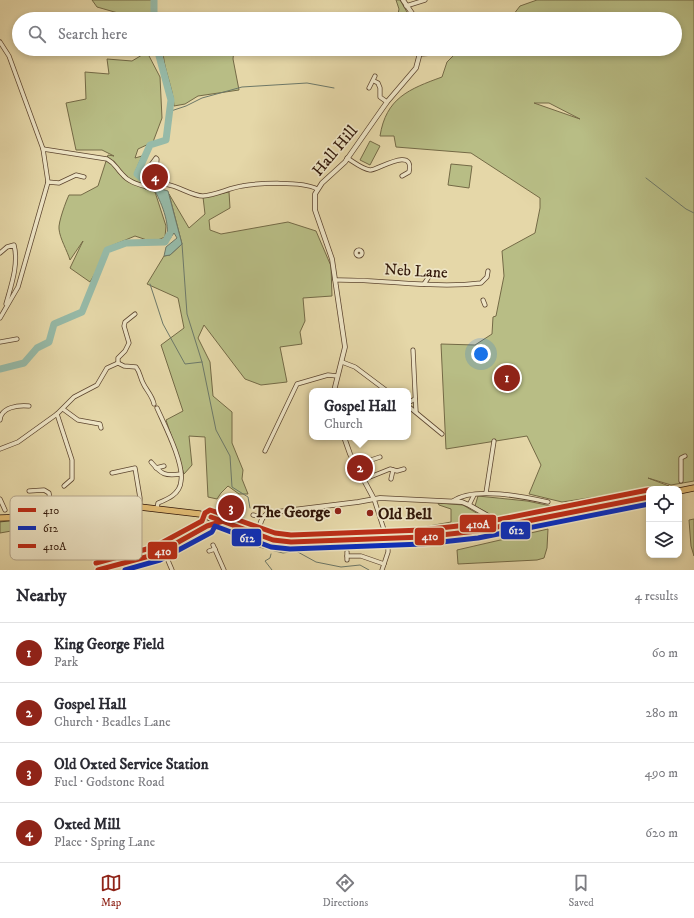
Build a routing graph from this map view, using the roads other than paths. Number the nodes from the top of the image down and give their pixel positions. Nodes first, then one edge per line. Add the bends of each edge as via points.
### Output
1 (403, 0) edge
2 (426, 0) edge
3 (406, 6) junction
4 (411, 12) edge
5 (0, 42) edge
6 (420, 56) edge
7 (375, 76) dead end
8 (374, 81) junction
9 (369, 88) dead end
10 (387, 102) junction
11 (43, 149) junction
12 (347, 158) junction
13 (156, 170) dead end
14 (402, 176) dead end
15 (84, 177) dead end
16 (48, 182) junction
17 (155, 185) junction
18 (318, 189) junction
19 (0, 253) edge
20 (488, 271) dead end
21 (430, 275) dead end
22 (335, 280) junction
23 (424, 284) junction
24 (483, 300) dead end
25 (6, 305) junction
26 (485, 305) dead end
27 (5, 310) junction
28 (0, 313) edge
29 (134, 314) dead end
30 (0, 318) edge
31 (16, 339) dead end
32 (0, 342) edge
33 (412, 350) dead end
34 (342, 362) junction
35 (118, 363) junction
36 (337, 376) junction
37 (335, 388) edge
38 (383, 388) edge
39 (415, 399) junction
40 (411, 401) edge
41 (154, 404) dead end
42 (29, 406) dead end
43 (156, 408) dead end
44 (411, 408) edge
45 (63, 409) junction
46 (416, 412) junction
47 (57, 414) junction
48 (0, 420) edge
49 (101, 424) dead end
50 (442, 434) dead end
51 (345, 440) edge
52 (494, 441) dead end
53 (0, 449) edge
54 (265, 451) dead end
55 (685, 456) dead end
56 (380, 457) dead end
57 (151, 462) dead end
58 (164, 466) dead end
59 (356, 466) junction
60 (156, 468) junction
61 (404, 469) dead end
62 (393, 470) junction
63 (122, 471) junction
64 (112, 473) dead end
65 (181, 474) junction
66 (123, 476) dead end
67 (365, 479) junction
68 (391, 479) dead end
69 (681, 481) dead end
70 (64, 486) dead end
71 (694, 488) edge
72 (682, 490) edge
73 (30, 491) dead end
74 (486, 493) junction
75 (474, 495) junction
76 (51, 496) edge
77 (140, 496) edge
78 (374, 498) junction
79 (646, 498) edge
80 (0, 499) edge
81 (453, 501) junction
82 (548, 502) dead end
83 (469, 505) junction
84 (142, 507) edge
85 (158, 508) junction
86 (5, 510) dead end
87 (253, 516) dead end
88 (263, 517) junction
89 (0, 518) edge
90 (10, 518) edge
91 (211, 518) junction
92 (223, 521) junction
93 (208, 526) junction
94 (260, 526) junction
95 (504, 526) junction
96 (245, 530) junction
97 (261, 536) junction
98 (164, 550) junction
99 (209, 551) dead end
100 (347, 556) dead end
101 (142, 559) edge
102 (138, 560) edge
103 (384, 564) junction
104 (99, 570) edge
105 (172, 570) edge
106 (224, 570) edge
107 (382, 570) edge

1 - 3 street
2 - 3 street
3 - 4 street
5 - 11 street via 8,56
6 - 10 street, Hall Hill via 416,68
7 - 8 street
8 - 9 street
8 - 10 street via 380,88 380,96
10 - 12 street, Hall Hill
11 - 16 street
11 - 17 street via 106,159 114,163 122,175 132,182 150,188
12 - 14 street via 370,170 394,161 404,161 410,168 409,172
12 - 18 street, Hall Hill
13 - 17 street via 156,158 145,173
15 - 16 street via 76,175 60,184
16 - 27 street via 18,287
17 - 18 street via 178,187 202,196 242,186 304,184
18 - 22 street, Hall Hill via 314,205 330,248
19 - 25 street via 6,247 14,245 16,250 14,273
20 - 23 street, Neb Lane via 487,277 481,283
21 - 23 street
22 - 23 street, Neb Lane via 360,279
22 - 34 street, Hall Hill via 345,347
24 - 26 street
25 - 27 street
25 - 28 street
27 - 30 street
29 - 35 street via 125,322 129,343 118,358
31 - 32 street
33 - 39 street
34 - 36 street, Hall Hill
34 - 38 street via 352,365
35 - 41 street via 136,367
35 - 45 street via 107,368 97,385 74,397
36 - 37 street, Hall Hill
36 - 54 street via 328,375 297,384
39 - 40 street
39 - 46 street
42 - 48 street via 8,409 2,413
43 - 65 street via 174,446
44 - 46 street
45 - 47 street
45 - 49 street via 78,420
46 - 50 street
47 - 53 street via 18,442
47 - 70 street via 72,460 72,479
51 - 59 street
52 - 74 street
55 - 69 street via 681,462
56 - 59 street
57 - 60 street
58 - 60 street
59 - 67 street
60 - 65 street via 167,476
61 - 62 street
62 - 67 street
62 - 68 street
63 - 64 street
63 - 66 street
63 - 77 street via 135,468
65 - 85 street via 178,490 172,497 158,503
67 - 78 street
71 - 72 main road
73 - 76 street via 50,490
74 - 75 street
74 - 82 street via 516,495
75 - 81 street
75 - 83 street
78 - 81 street
78 - 88 street via 363,502 268,514
78 - 103 street via 388,542
79 - 95 main road
80 - 86 street
81 - 83 street
83 - 95 street
84 - 85 main road
85 - 91 main road
87 - 88 street
88 - 94 street
89 - 90 main road
91 - 92 main road
91 - 93 street
92 - 93 street
92 - 96 main road
93 - 98 street
94 - 96 street
94 - 97 street
95 - 97 main road, bridge via 390,539 291,542
96 - 97 main road
98 - 101 street
98 - 105 street
99 - 106 street via 214,547
100 - 103 street via 361,556
102 - 104 street
103 - 107 street

